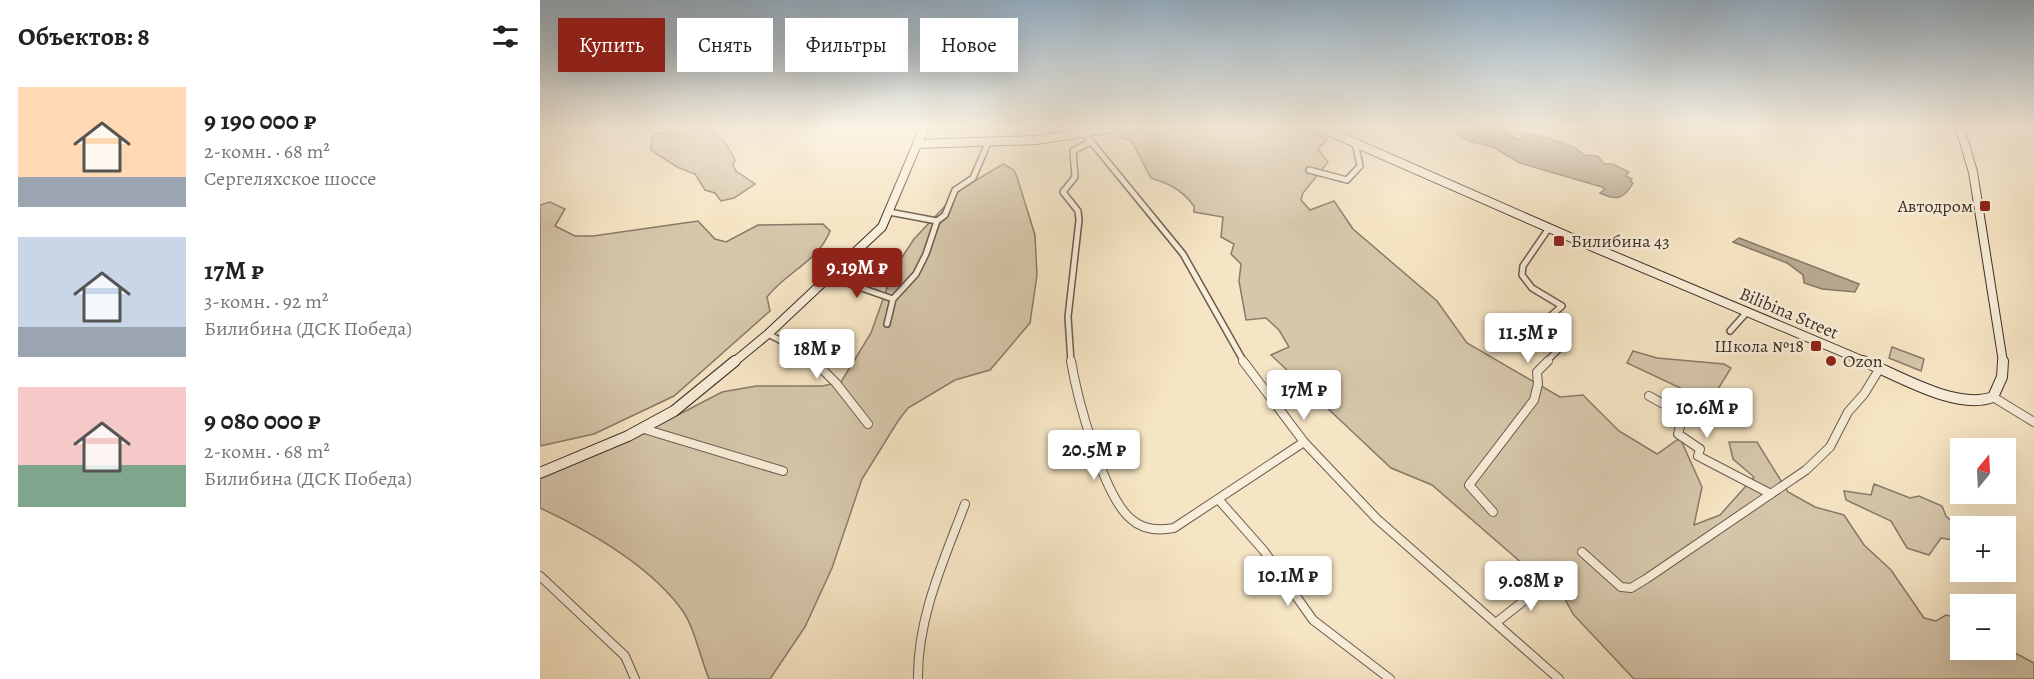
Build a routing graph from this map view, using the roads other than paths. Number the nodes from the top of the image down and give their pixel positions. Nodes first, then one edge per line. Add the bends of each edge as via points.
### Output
1 (911, 160) edge
2 (981, 160) edge
3 (1074, 160) edge
4 (1105, 160) edge
5 (1359, 160) edge
6 (1396, 160) edge
7 (1970, 160) edge
8 (1309, 170) dead end
9 (889, 212) junction
10 (937, 221) junction
11 (1549, 228) junction
12 (844, 264) junction
13 (877, 271) dead end
14 (830, 277) junction
15 (893, 299) junction
16 (1747, 312) junction
17 (886, 324) dead end
18 (1730, 331) dead end
19 (768, 334) junction
20 (1880, 368) junction
21 (1649, 396) dead end
22 (1994, 397) junction
23 (2034, 422) edge
24 (868, 424) dead end
25 (644, 429) junction
26 (1304, 442) junction
27 (783, 471) dead end
28 (540, 473) edge
29 (1771, 494) junction
30 (1219, 500) junction
31 (965, 504) dead end
32 (1494, 512) dead end
33 (1582, 552) dead end
34 (540, 576) edge
35 (1549, 580) dead end
36 (1497, 622) junction
37 (635, 679) edge
38 (918, 679) edge
39 (1390, 679) edge
40 (1559, 679) edge

1 - 9 main road
2 - 10 street via 973,178 955,190 945,215
3 - 30 street via 1075,177 1063,192 1078,211 1079,220 1069,349 1106,481 1128,516 1152,531 1174,528
4 - 26 street via 1183,254 1247,368
5 - 8 street via 1360,166 1347,180
6 - 11 main road, Bilibina Street
7 - 22 main road via 2002,336 2002,377
9 - 10 street
9 - 12 main road via 882,227
10 - 15 street via 932,243 907,289
11 - 16 main road, Bilibina Street
11 - 32 street via 1522,266 1522,275 1532,288 1561,303 1539,326 1562,346 1537,372 1538,390 1533,400 1469,485
12 - 13 street
12 - 14 main road
14 - 15 street
14 - 19 main road
15 - 17 street
16 - 18 street
16 - 20 main road, Bilibina Street
19 - 24 street via 794,344 812,358
19 - 25 main road via 692,399
20 - 22 main road, Bilibina Street via 1966,403
20 - 29 street via 1848,412 1830,447 1806,470
21 - 29 street via 1683,415 1678,434 1700,449 1698,456
22 - 23 street
25 - 27 street
25 - 28 main road
26 - 30 street
26 - 36 street via 1377,519
29 - 33 street via 1631,588 1621,587
30 - 39 street via 1264,551 1313,620
31 - 38 street via 926,620
34 - 37 street via 625,656
35 - 36 street
36 - 40 street

